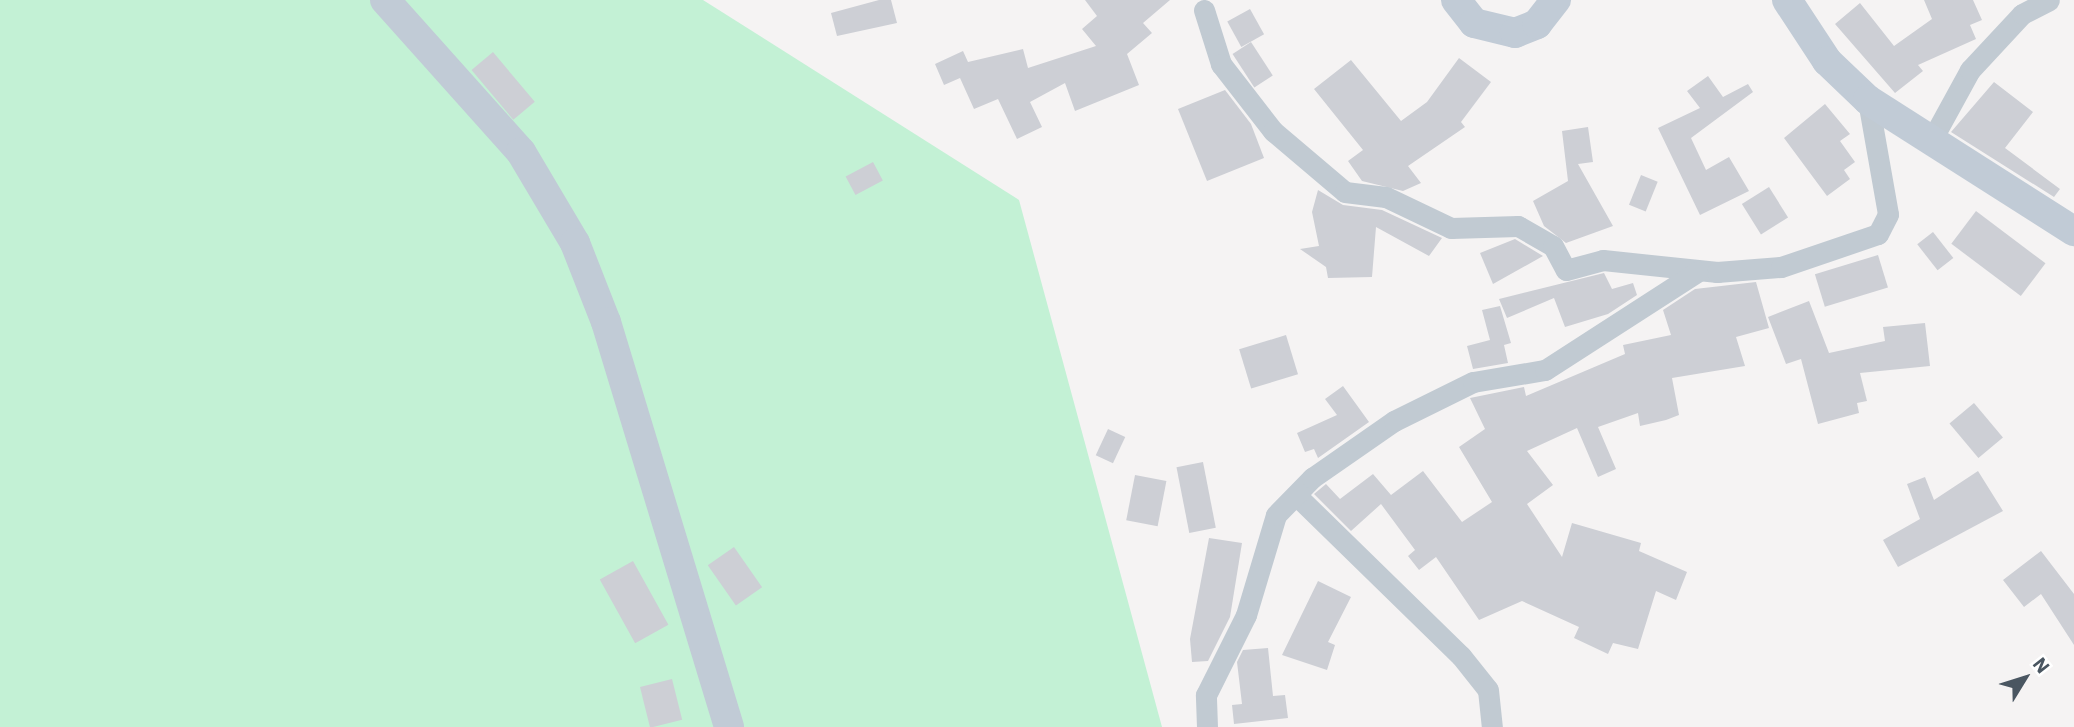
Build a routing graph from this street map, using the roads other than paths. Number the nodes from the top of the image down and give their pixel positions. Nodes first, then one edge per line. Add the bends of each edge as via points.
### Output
1 (385, 0) edge
2 (1456, 0) edge
3 (1556, 0) edge
4 (1787, 0) edge
5 (2049, 0) edge
6 (1204, 10) dead end
7 (1868, 100) junction
8 (1930, 143) junction
9 (2074, 231) edge
10 (1699, 271) junction
11 (1297, 496) junction
12 (729, 727) edge
13 (1208, 727) edge
14 (1492, 727) edge

1 - 12 main road via 521,152 575,243 606,322
2 - 3 main road via 1474,23 1515,33 1537,24
4 - 7 main road via 1827,61
5 - 8 street via 2022,14 1970,70
6 - 10 street via 1221,64 1273,131 1345,192 1386,197 1451,228 1518,226 1553,246 1566,270 1603,260
7 - 8 main road
7 - 10 street via 1888,215 1878,234 1781,267
8 - 9 main road
10 - 11 street via 1663,288 1641,311 1545,370 1473,382 1394,421
11 - 13 street via 1276,515 1246,615 1206,695
11 - 14 street via 1461,656 1488,690

